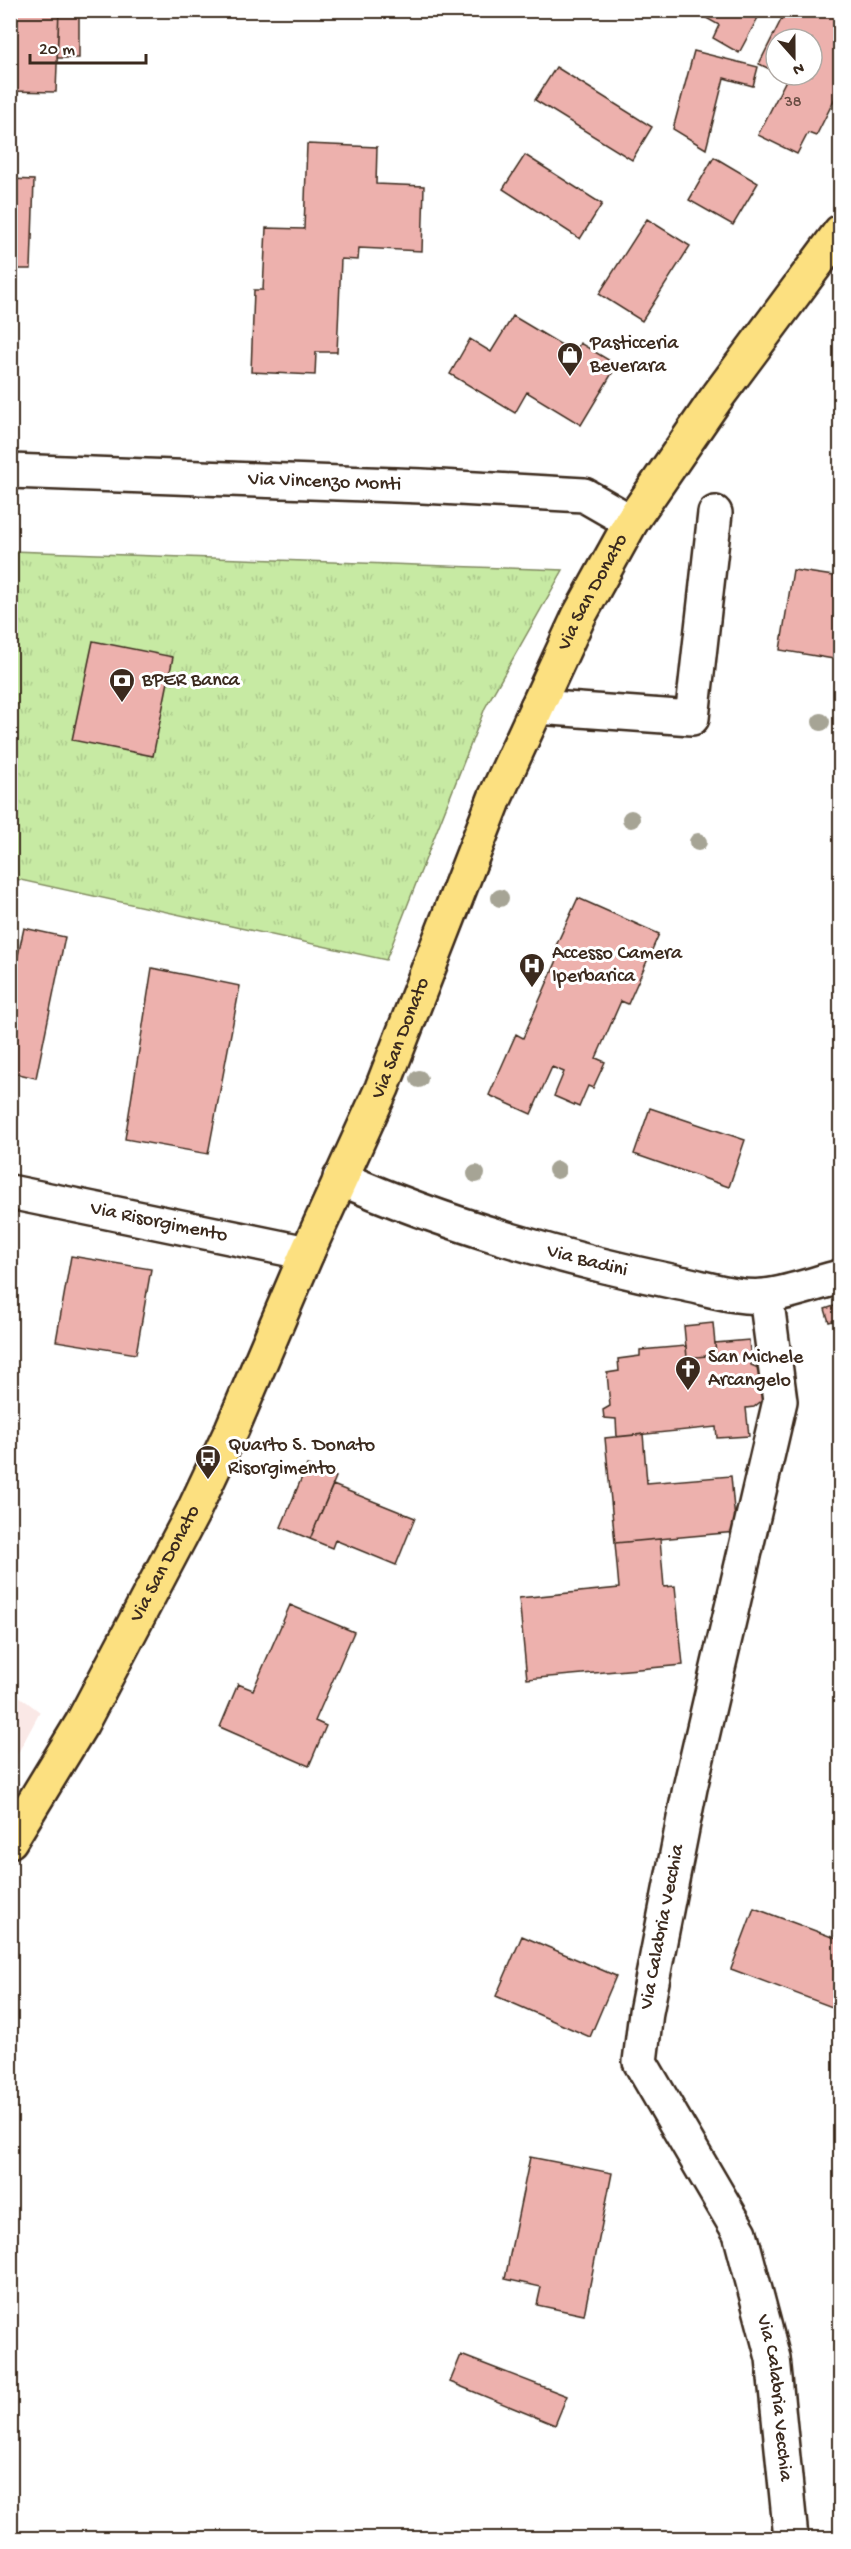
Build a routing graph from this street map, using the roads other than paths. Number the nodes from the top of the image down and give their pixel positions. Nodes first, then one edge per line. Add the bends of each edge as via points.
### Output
1 (834, 248) edge
2 (10, 471) edge
3 (715, 513) dead end
4 (631, 522) junction
5 (537, 707) junction
6 (340, 1178) junction
7 (10, 1192) edge
8 (307, 1253) junction
9 (840, 1277) edge
10 (766, 1296) junction
11 (10, 1841) edge
12 (791, 2538) edge

1 - 4 main road, Via San Donato via 715,400
2 - 4 street, Via Vincenzo Monti via 584,495
3 - 5 street via 692,718
4 - 5 main road, Via San Donato via 579,616
5 - 6 main road, Via San Donato via 495,798 382,1088
6 - 8 main road, Via San Donato
6 - 10 street, Via Badini via 406,1205 622,1271 736,1294
7 - 8 street, Via Risorgimento
8 - 11 main road, Via San Donato via 192,1514 82,1723
9 - 10 street, Via Badini
10 - 12 street, Via Calabria Vecchia via 780,1401 690,1788 646,2012 640,2062 740,2233 773,2358

